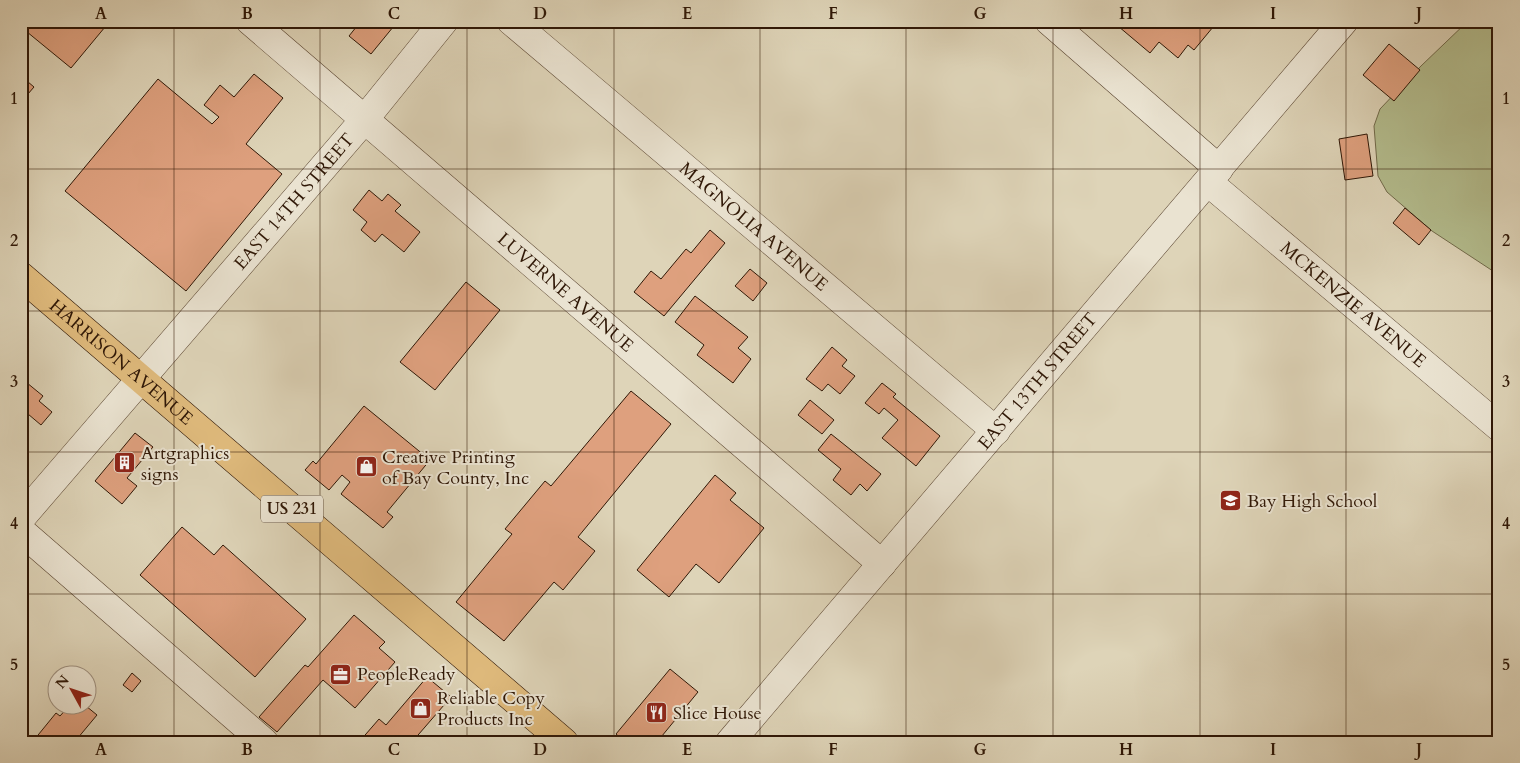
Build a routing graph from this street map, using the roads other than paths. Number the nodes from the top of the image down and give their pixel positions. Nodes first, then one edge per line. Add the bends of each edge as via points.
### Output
1 (250, 21) edge
2 (444, 21) edge
3 (511, 21) edge
4 (1050, 21) edge
5 (1344, 21) edge
6 (364, 120) junction
7 (1214, 175) junction
8 (21, 276) edge
9 (141, 379) junction
10 (1499, 427) edge
11 (996, 431) junction
12 (21, 518) edge
13 (21, 531) edge
14 (882, 564) junction
15 (264, 742) edge
16 (564, 742) edge
17 (730, 742) edge

1 - 6 street, LUVERNE AVENUE
2 - 6 street, EAST 14TH STREET
3 - 11 street, MAGNOLIA AVENUE
4 - 7 street, MCKENZIE AVENUE
5 - 7 street, EAST 13TH STREET
6 - 9 street, EAST 14TH STREET
6 - 14 street, LUVERNE AVENUE
7 - 10 street, MCKENZIE AVENUE
7 - 11 street, EAST 13TH STREET
8 - 9 main road, HARRISON AVENUE / US 231
9 - 12 street, EAST 14TH STREET
9 - 16 main road, HARRISON AVENUE / US 231
11 - 14 street, EAST 13TH STREET
13 - 15 street
14 - 17 street, EAST 13TH STREET

